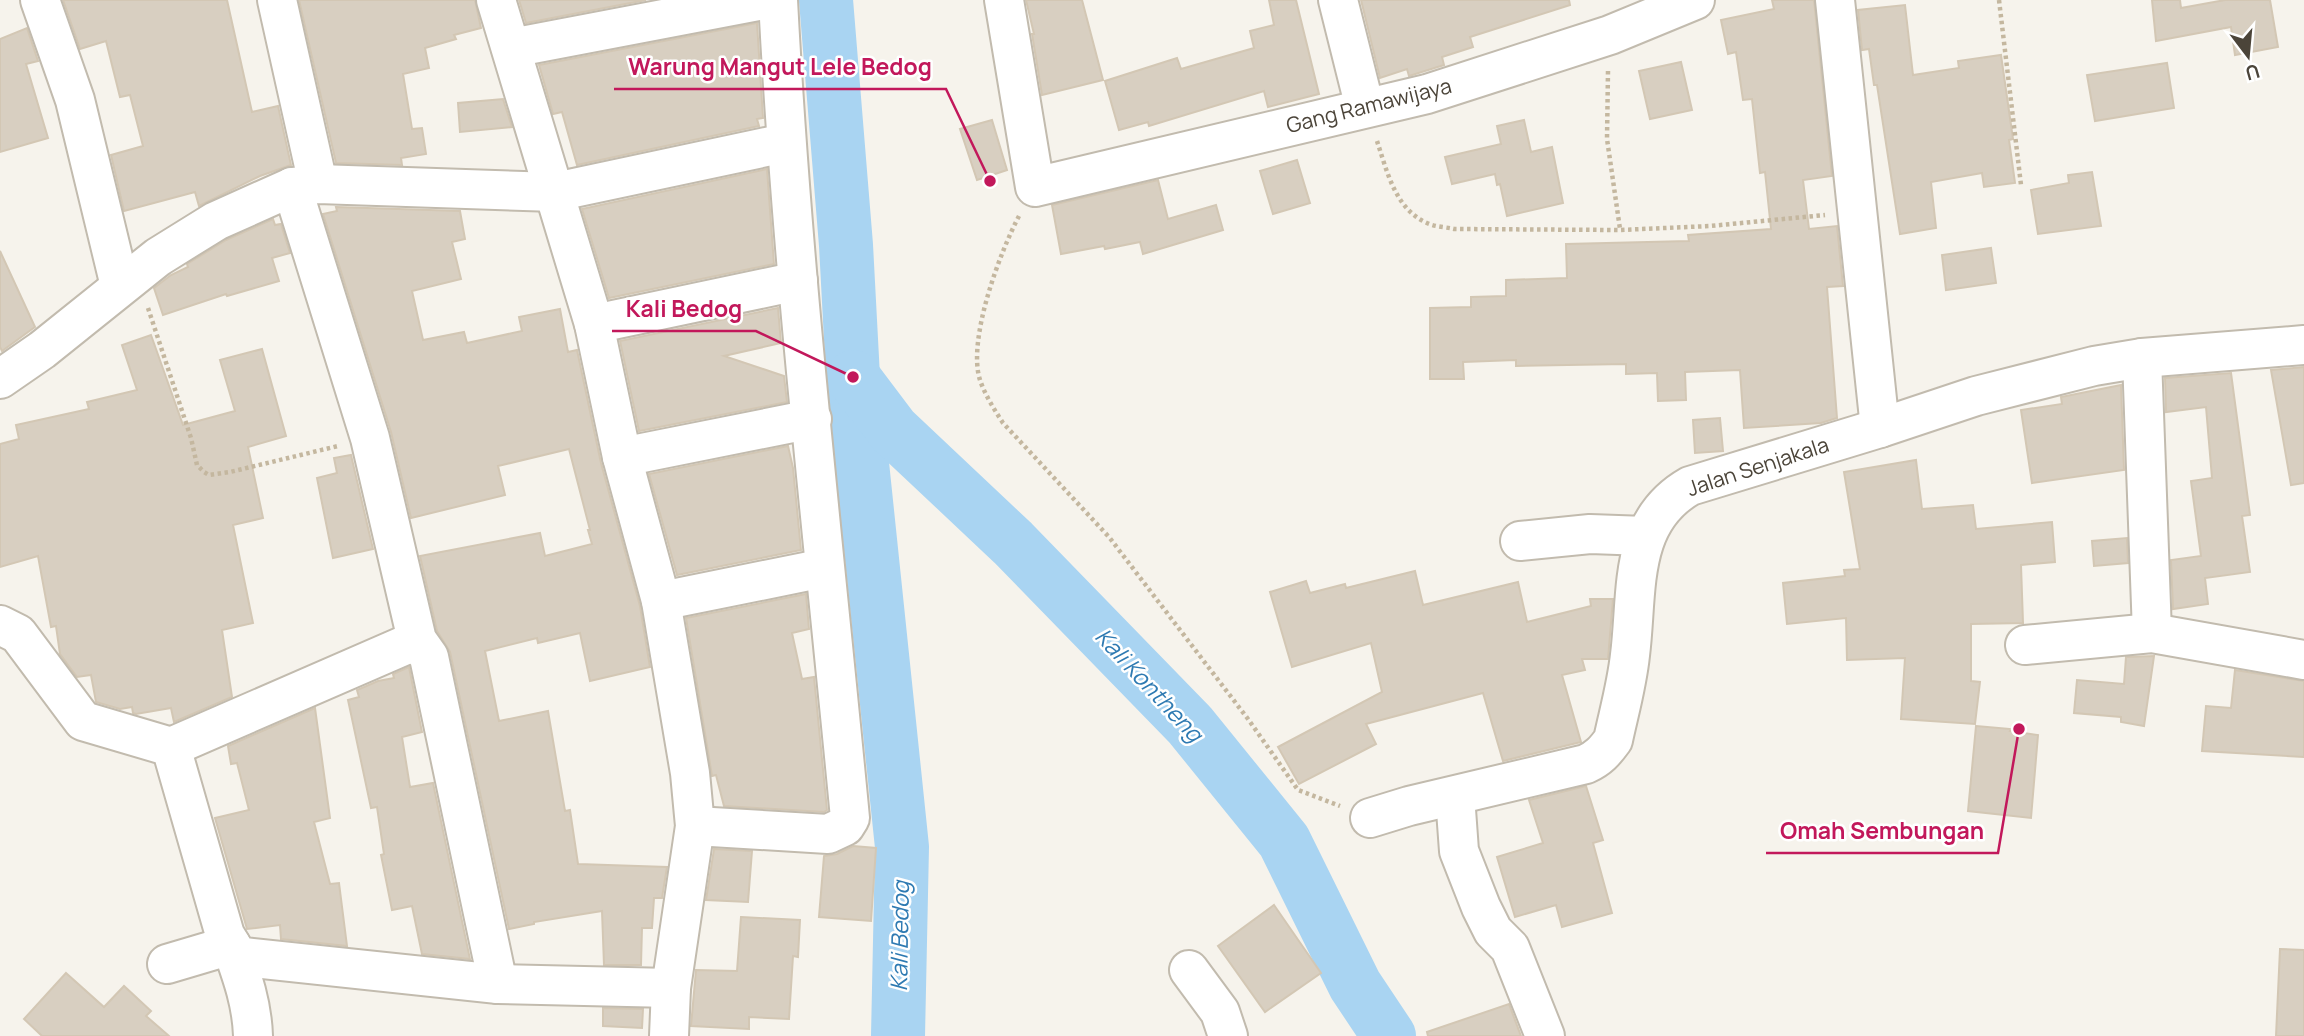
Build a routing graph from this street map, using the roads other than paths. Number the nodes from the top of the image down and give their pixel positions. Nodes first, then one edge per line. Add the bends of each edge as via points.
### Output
1 (40, 0) edge
2 (277, 0) edge
3 (496, 0) edge
4 (763, 0) edge
5 (778, 0) edge
6 (1004, 0) edge
7 (1338, 0) edge
8 (1695, 0) edge
9 (1835, 0) edge
10 (511, 48) junction
11 (1365, 108) junction
12 (785, 143) junction
13 (305, 185) junction
14 (555, 192) junction
15 (129, 279) junction
16 (798, 281) junction
17 (594, 324) junction
18 (2304, 345) edge
19 (2142, 358) junction
20 (0, 379) edge
21 (812, 419) junction
22 (1880, 428) junction
23 (622, 457) junction
24 (1646, 536) junction
25 (1520, 541) dead end
26 (824, 568) junction
27 (661, 601) junction
28 (0, 625) edge
29 (2152, 633) junction
30 (417, 640) junction
31 (2025, 645) dead end
32 (2304, 660) edge
33 (171, 747) junction
34 (1455, 796) junction
35 (1370, 818) road end
36 (695, 826) junction
37 (231, 945) junction
38 (166, 964) dead end
39 (1189, 970) dead end
40 (498, 984) junction
41 (671, 988) junction
42 (253, 1036) edge
43 (669, 1036) edge
44 (1228, 1036) edge
45 (1545, 1036) edge

1 - 15 street
2 - 13 street
3 - 10 street
4 - 10 street
5 - 12 street
6 - 11 street, Gang Ramawijaya via 1035,187
7 - 11 street
8 - 11 street, Gang Ramawijaya via 1610,35 1427,94
9 - 22 street
10 - 14 street
12 - 14 street
12 - 16 street
13 - 14 street
13 - 15 street via 216,221
13 - 30 street
14 - 17 street
15 - 20 street
16 - 17 street
16 - 21 street
17 - 23 street
18 - 19 street, Jalan Senjakala
19 - 22 street, Jalan Senjakala via 1989,393
19 - 29 street
21 - 23 street
21 - 26 street
22 - 24 street, Jalan Senjakala via 1690,486 1661,509
23 - 27 street
24 - 25 street via 1590,534
24 - 34 street, Jalan Senjakala via 1639,561 1630,657 1613,740 1606,750 1586,764
26 - 27 street
26 - 36 street via 850,818 845,826 828,834
27 - 36 street
28 - 33 street via 18,634 83,721
29 - 31 street
29 - 32 street
30 - 33 street
30 - 40 street via 429,657
33 - 37 street
34 - 35 street, Jalan Senjakala
34 - 45 street via 1459,851 1493,931 1510,948
36 - 41 street
37 - 38 street
37 - 40 street via 244,957
37 - 42 street via 247,989
39 - 44 street via 1220,1012
40 - 41 street
41 - 43 street

